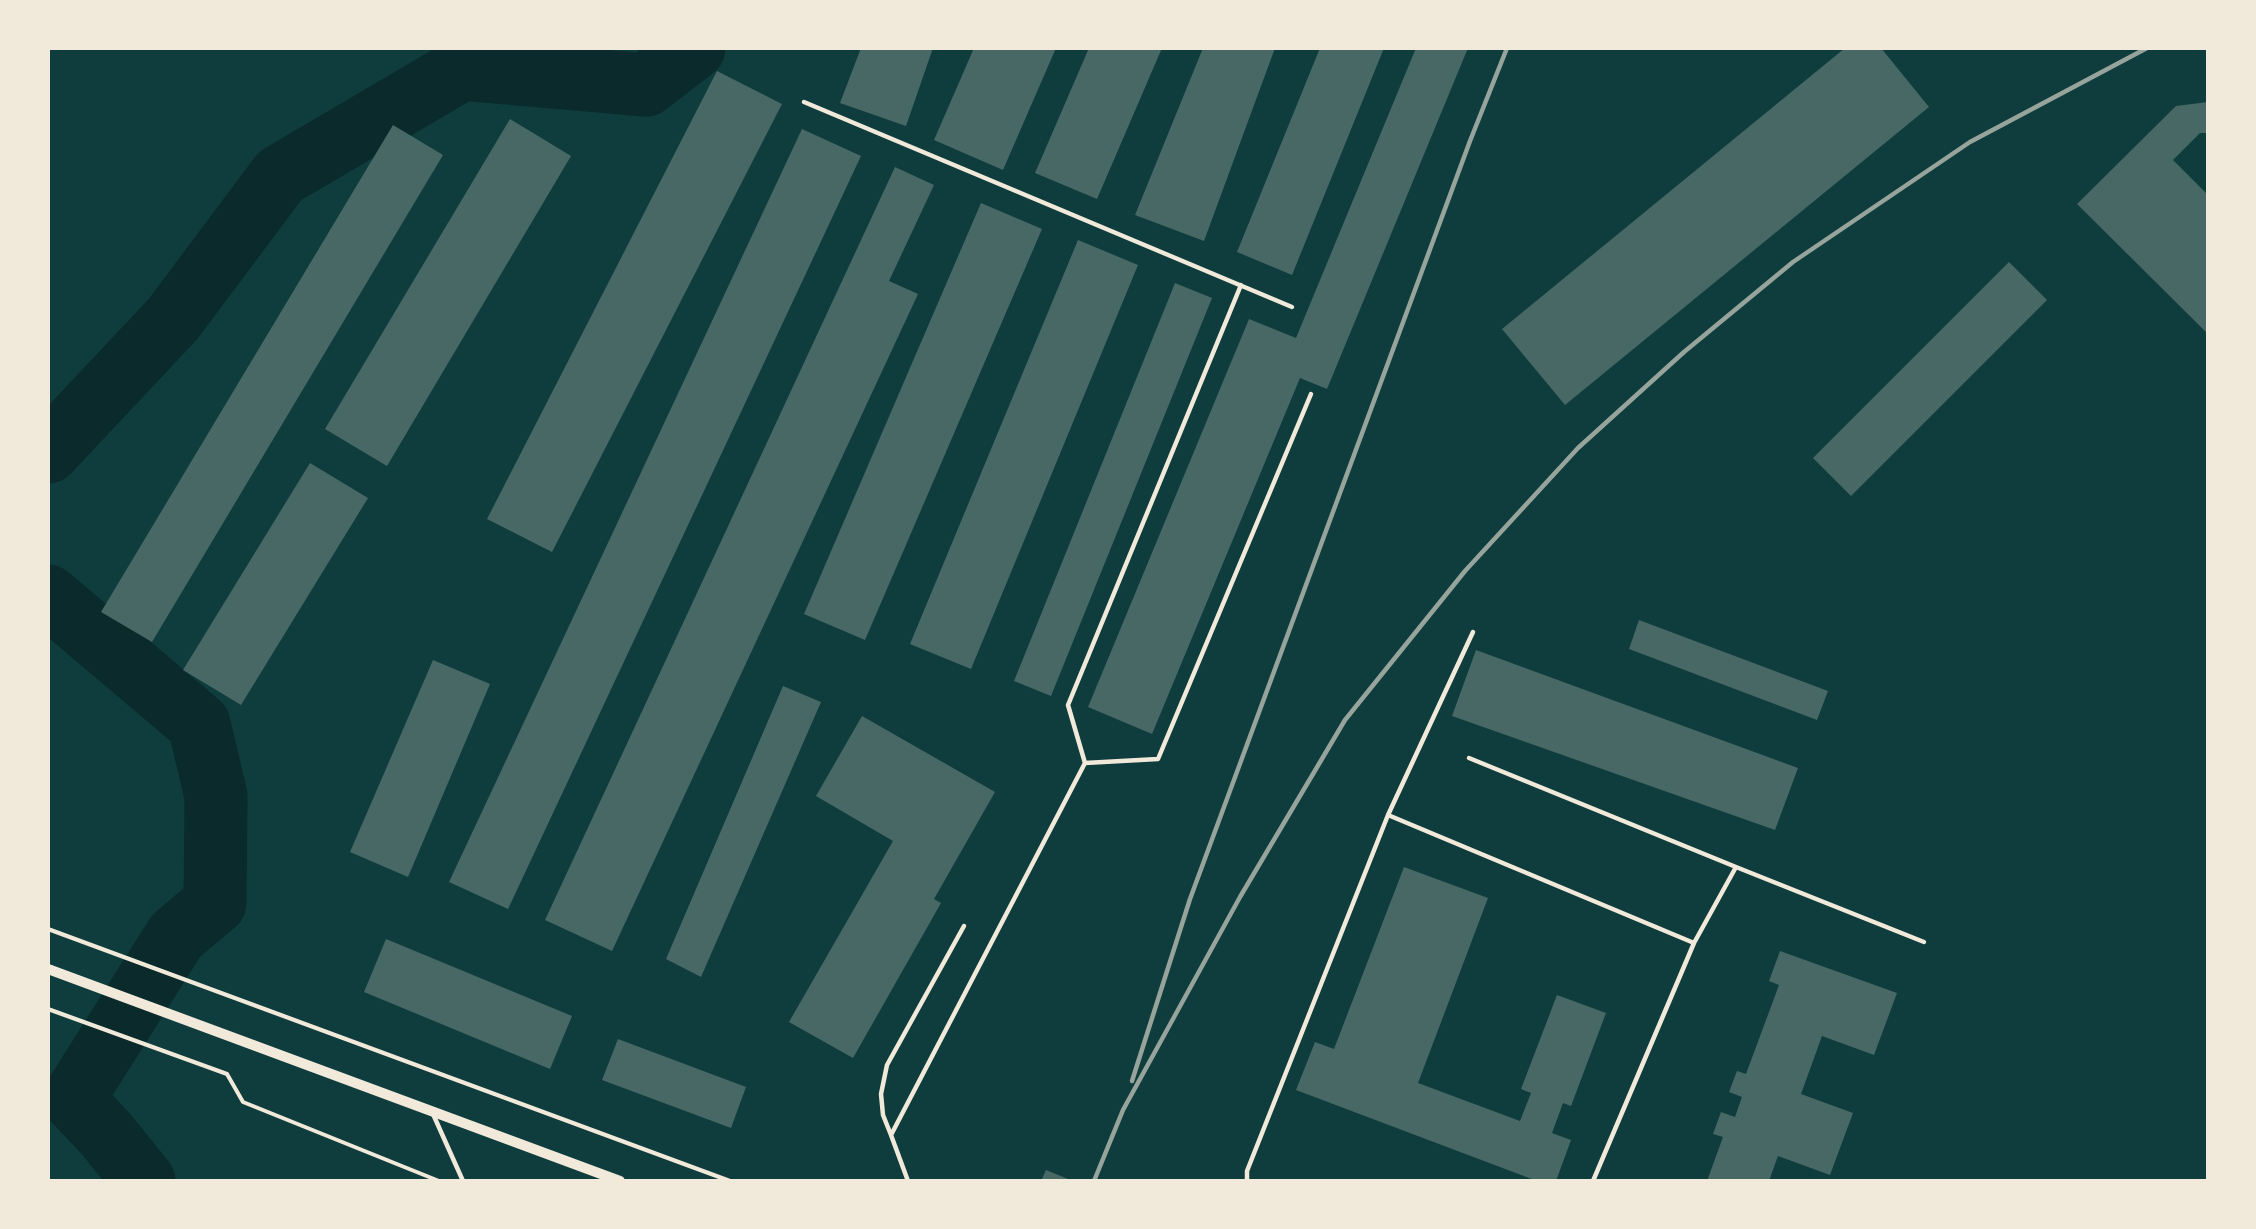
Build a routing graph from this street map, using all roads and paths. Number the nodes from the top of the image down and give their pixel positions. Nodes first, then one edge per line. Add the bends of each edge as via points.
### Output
1 (804, 102) dead end
2 (1241, 285) junction
3 (1292, 306) dead end
4 (1311, 394) dead end
5 (1473, 632) dead end
6 (1469, 758) dead end
7 (1085, 763) junction
8 (1388, 815) junction
9 (1736, 867) junction
10 (963, 926) dead end
11 (48, 929) edge
12 (1924, 942) dead end
13 (1694, 943) junction
14 (48, 969) edge
15 (48, 1009) edge
16 (432, 1111) junction
17 (891, 1134) junction
18 (439, 1181) edge
19 (463, 1181) edge
20 (620, 1181) edge
21 (730, 1181) edge
22 (908, 1181) edge
23 (1247, 1181) edge
24 (1593, 1181) edge

1 - 2 lane
2 - 3 lane
2 - 7 lane via 1068,705
4 - 7 lane via 1158,759
5 - 8 lane
6 - 9 lane
7 - 17 lane
8 - 13 lane
8 - 23 lane via 1247,1171
9 - 12 lane
9 - 13 lane
10 - 17 lane via 887,1065 881,1094 883,1115
11 - 21 path
13 - 24 lane
14 - 16 street
15 - 18 path via 227,1074 243,1102
16 - 19 lane
16 - 20 street
17 - 22 lane

